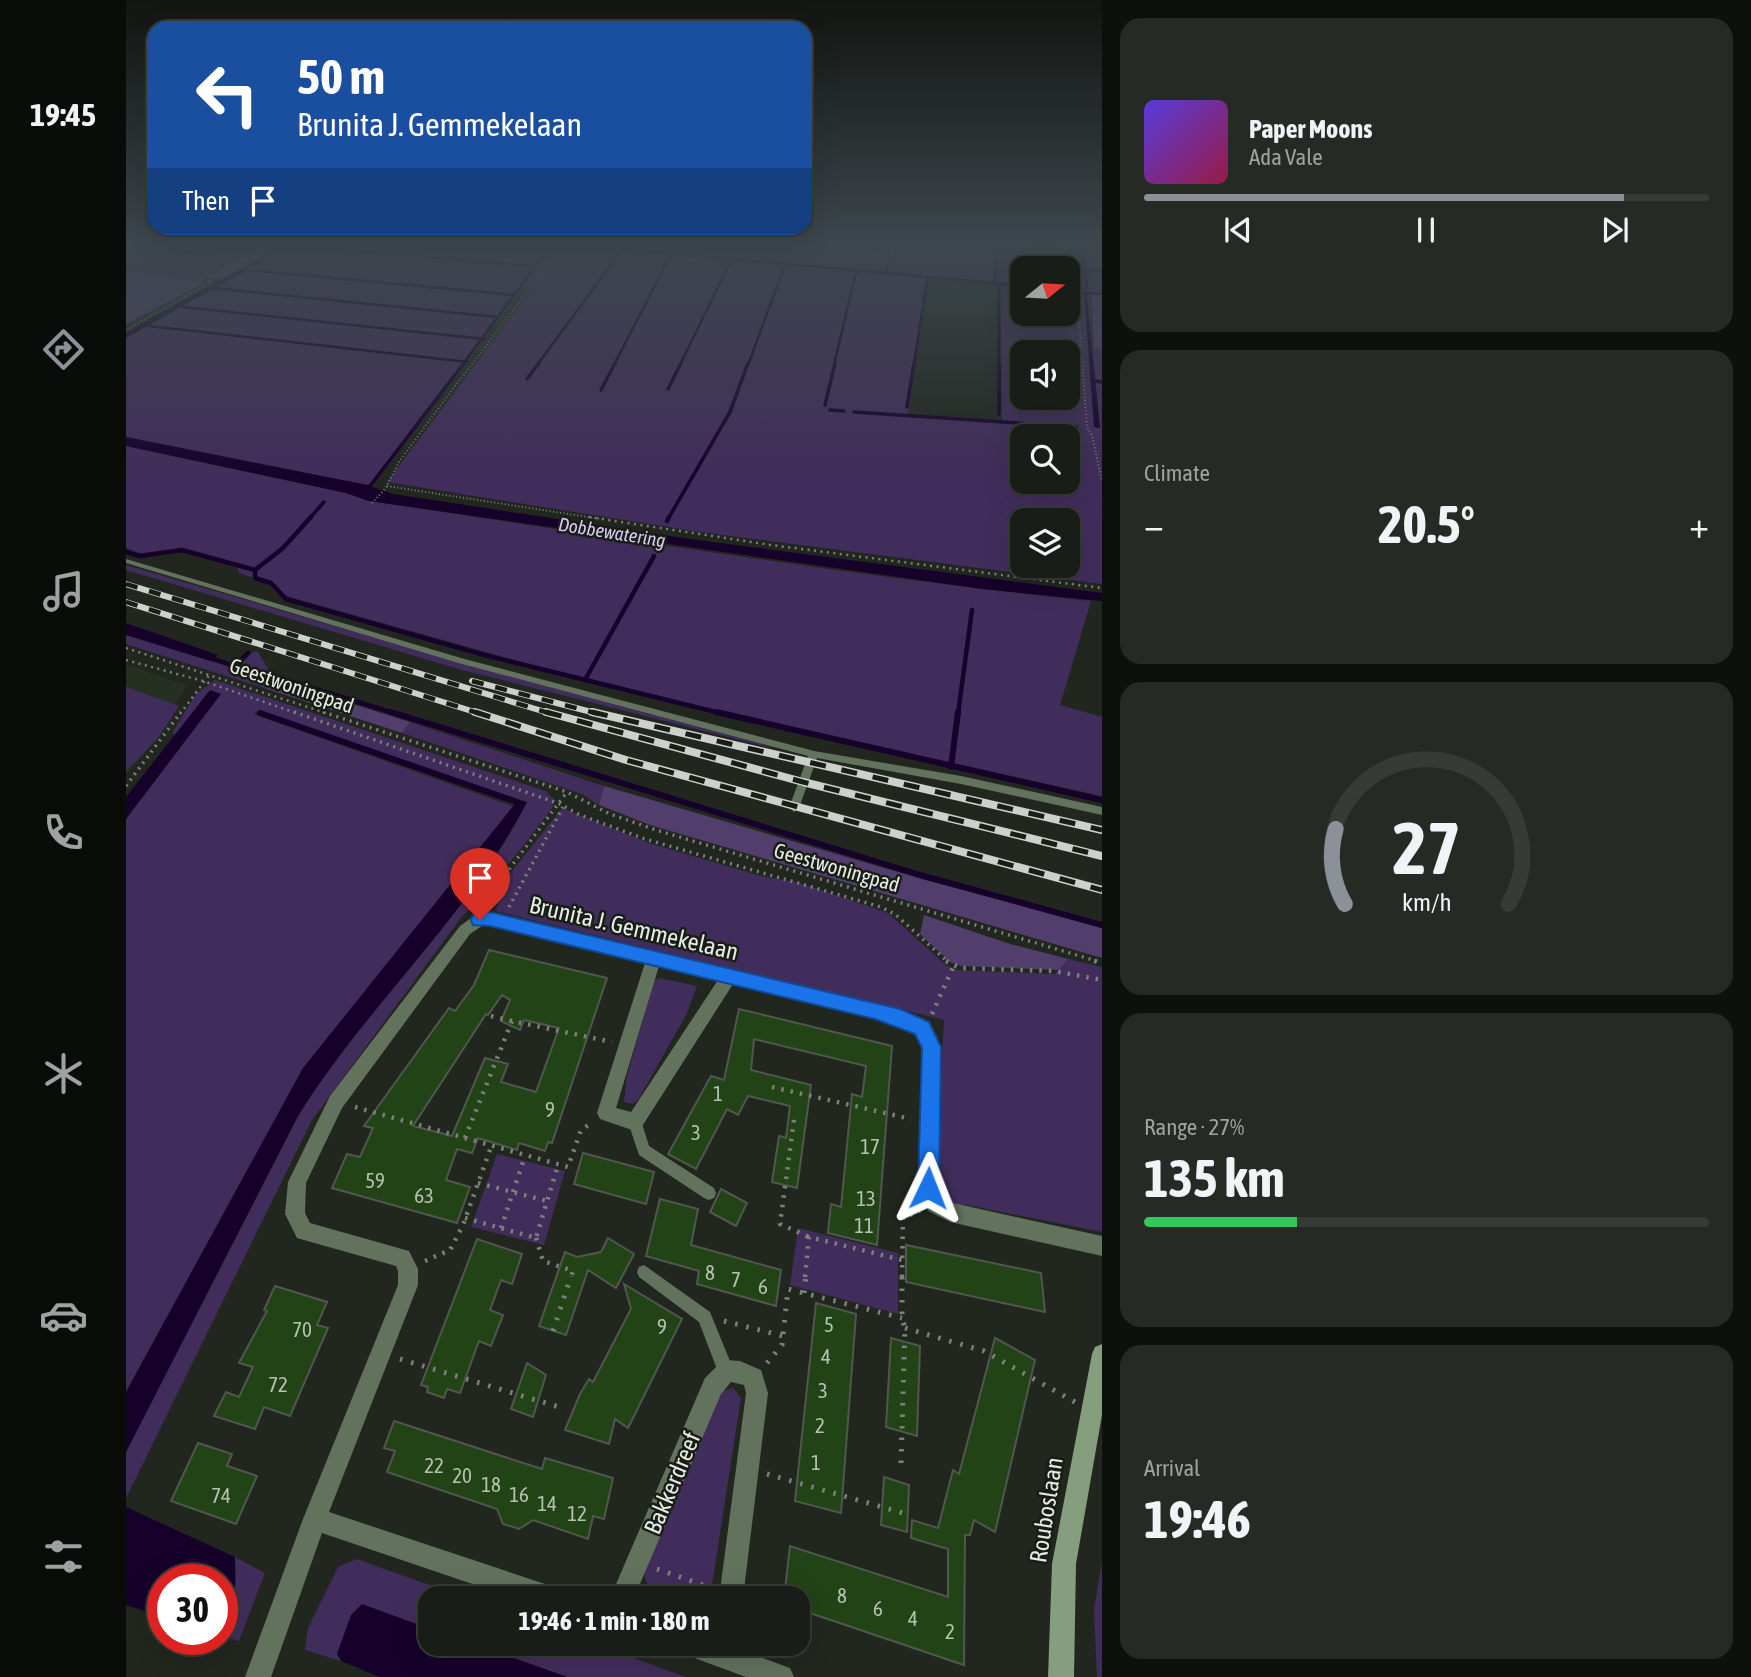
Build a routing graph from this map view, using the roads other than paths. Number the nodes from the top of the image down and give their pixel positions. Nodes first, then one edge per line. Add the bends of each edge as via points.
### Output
1 (126, 561) edge
2 (814, 754) junction
3 (794, 808) dead end
4 (1102, 811) edge
5 (654, 958) junction
6 (729, 976) junction
7 (635, 1122) junction
8 (709, 1193) dead end
9 (1102, 1246) edge
10 (644, 1272) dead end
11 (1102, 1354) edge
12 (726, 1371) junction
13 (315, 1519) junction
14 (515, 1586) edge
15 (627, 1586) edge
16 (732, 1586) edge
17 (738, 1656) edge
18 (258, 1677) edge
19 (781, 1677) edge
20 (1061, 1677) edge

1 - 2 lane via 458,660
2 - 3 lane
2 - 4 lane
5 - 6 street, Brunita J. Gemmekelaan
5 - 7 street via 606,1113
5 - 13 street, Brunita J. Gemmekelaan via 480,920 465,930 337,1102 297,1182 295,1214 304,1231 402,1258 408,1285
6 - 7 street
6 - 9 street, Brunita J. Gemmekelaan via 900,1017 922,1028 932,1047 928,1188 935,1204 950,1212
7 - 8 lane via 644,1150
10 - 12 lane via 705,1317
11 - 20 street, Rouboslaan via 1064,1564
12 - 15 street, Bakkerdreef via 713,1387
12 - 16 street via 753,1378 757,1393
13 - 14 street
13 - 18 street
17 - 19 street

